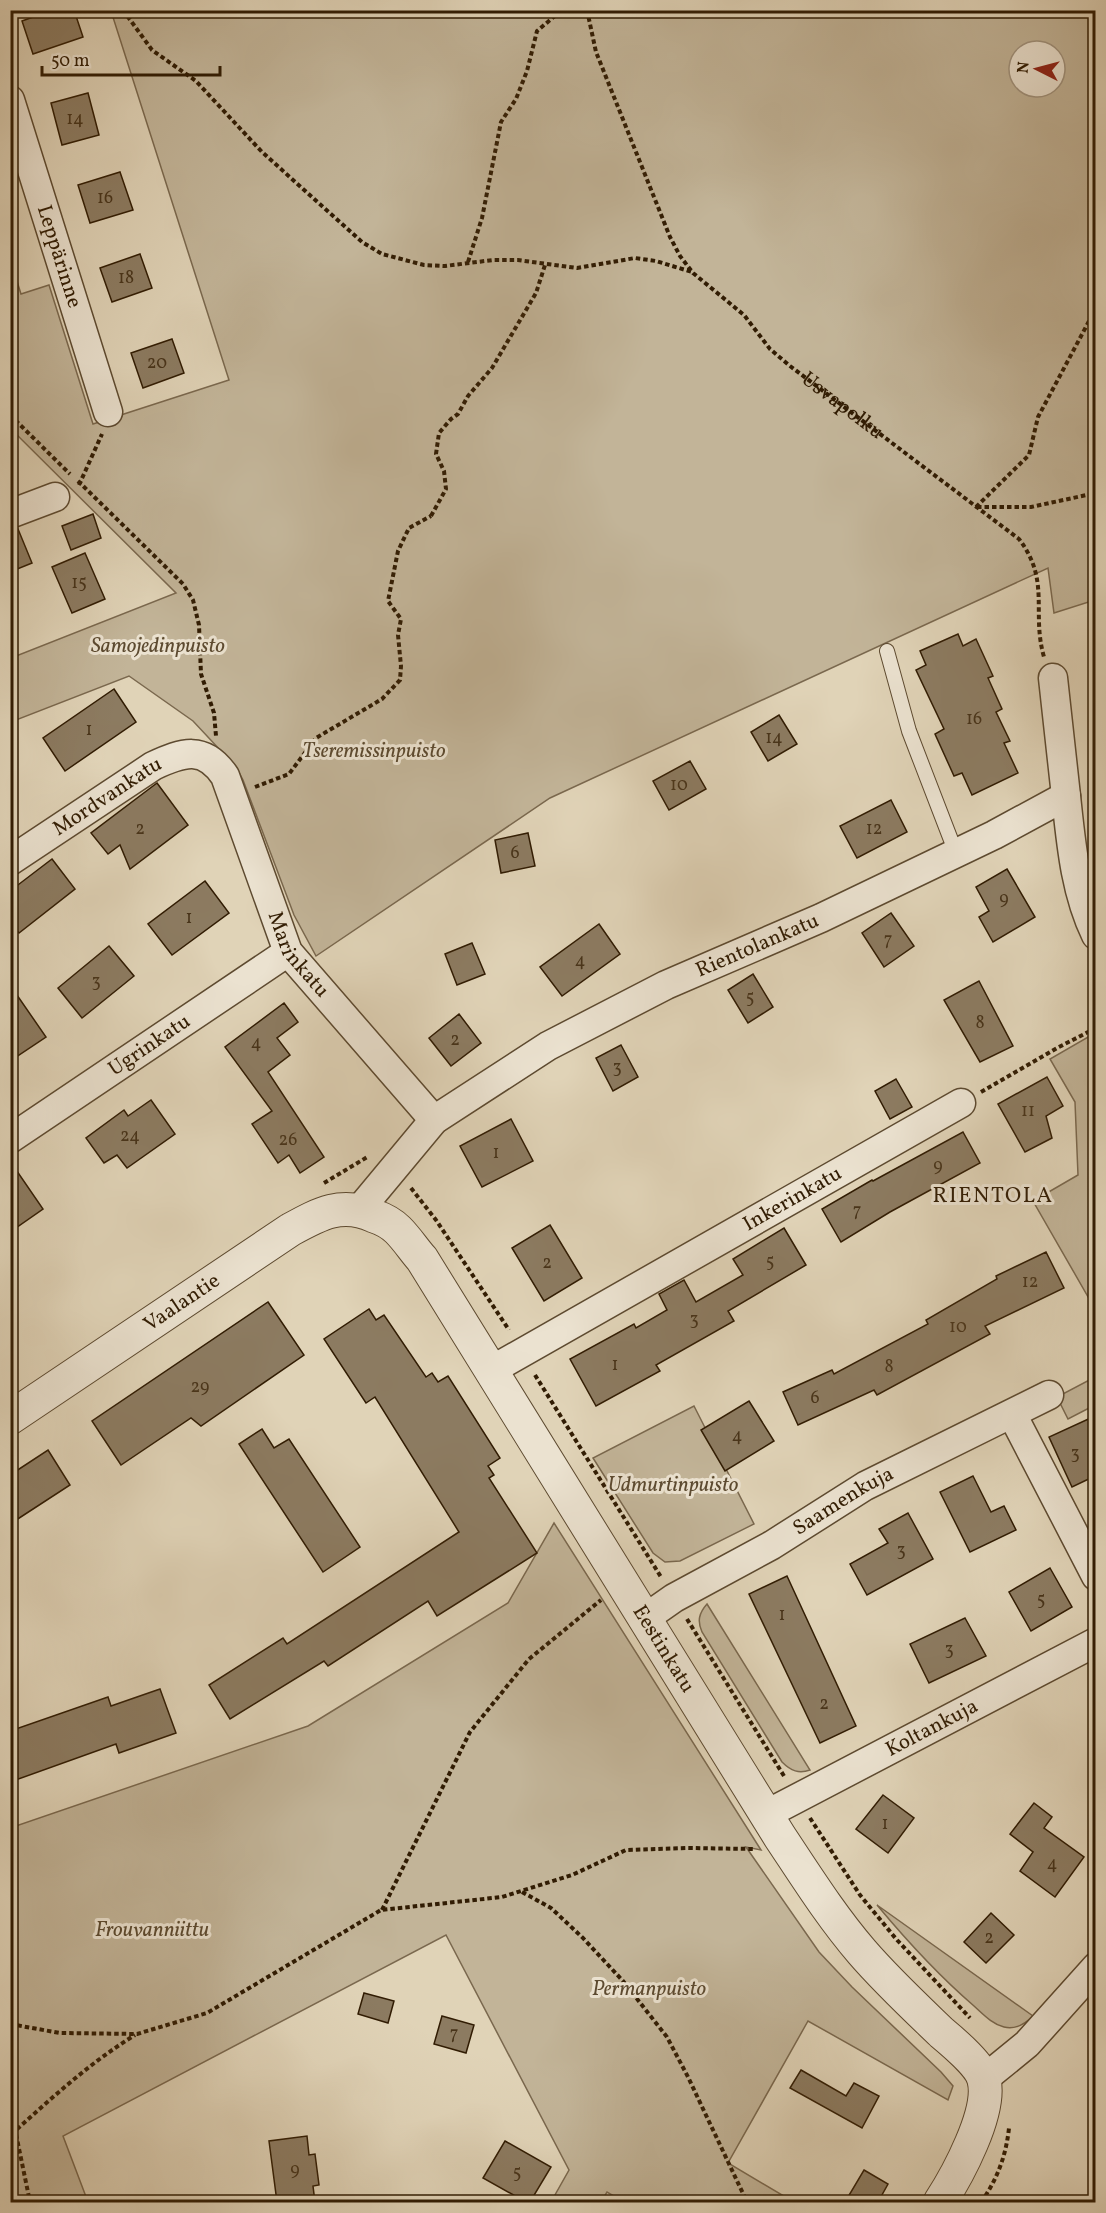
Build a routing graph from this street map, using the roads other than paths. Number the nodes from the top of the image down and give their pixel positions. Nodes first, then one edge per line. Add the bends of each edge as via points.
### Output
1 (10, 100) edge
2 (108, 412) road end
3 (55, 497) road end
4 (10, 514) edge
5 (887, 651) dead end
6 (1053, 678) road end
7 (211, 759) joint
8 (1066, 796) junction
9 (956, 853) junction
10 (10, 861) edge
11 (1095, 935) edge
12 (288, 952) junction
13 (961, 1103) road end
14 (434, 1120) junction
15 (10, 1139) edge
16 (360, 1209) junction
17 (490, 1371) junction
18 (1049, 1395) dead end
19 (1012, 1414) junction
20 (10, 1418) edge
21 (1095, 1576) edge
22 (644, 1619) junction
23 (1095, 1642) edge
24 (767, 1814) junction
25 (1095, 1967) edge
26 (984, 2079) junction
27 (939, 2202) edge

1 - 2 street, Leppärinne
3 - 4 street
5 - 9 lane via 909,731
6 - 8 street
7 - 10 street, Mordvankatu via 178,754 153,766
7 - 12 street, Marinkatu via 225,776
8 - 9 street, Rientolankatu
8 - 11 street via 1077,878
9 - 14 street, Rientolankatu via 821,918 666,985 558,1041
12 - 14 street, Marinkatu
12 - 15 street, Ugrinkatu
13 - 17 street, Inkerinkatu
14 - 16 street, Rientolankatu
16 - 17 street, Eestinkatu via 387,1221 422,1259
16 - 20 street, Vaalantie via 323,1213 290,1230
17 - 22 street, Eestinkatu
18 - 19 street, Saamenkuja
19 - 21 street
19 - 22 street, Saamenkuja via 865,1486
22 - 24 street, Eestinkatu
23 - 24 street, Koltankuja
24 - 26 street, Eestinkatu via 861,1951 971,2061
25 - 26 street via 1027,2044
26 - 27 street via 982,2110 968,2154

